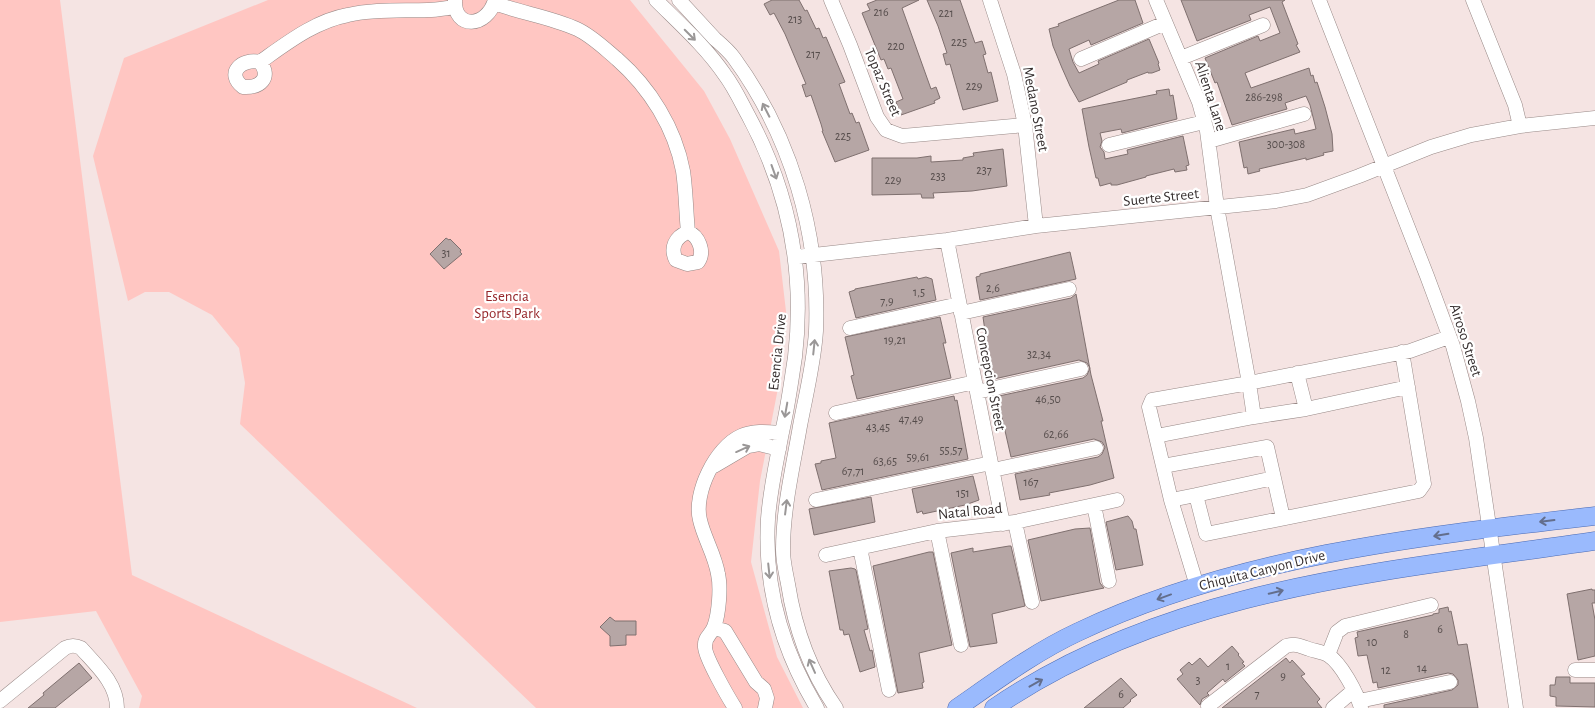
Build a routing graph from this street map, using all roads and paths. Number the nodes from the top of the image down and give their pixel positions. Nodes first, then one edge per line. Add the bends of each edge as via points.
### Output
1 (656, 0) edge
2 (679, 0) edge
3 (831, 0) edge
4 (990, 0) edge
5 (1156, 0) edge
6 (1319, 0) edge
7 (1473, 0) edge
8 (495, 1) edge
9 (455, 4) edge
10 (1165, 23) junction
11 (1263, 25) dead end
12 (1181, 58) junction
13 (1081, 59) dead end
14 (260, 62) dead end
15 (1304, 114) dead end
16 (1595, 118) edge
17 (1204, 122) junction
18 (1025, 125) junction
19 (1520, 126) junction
20 (1209, 141) junction
21 (1109, 145) dead end
22 (1384, 165) junction
23 (1217, 207) junction
24 (1036, 226) junction
25 (688, 232) dead end
26 (947, 240) junction
27 (812, 256) junction
28 (796, 257) junction
29 (1069, 289) dead end
30 (960, 309) junction
31 (850, 328) dead end
32 (1449, 337) junction
33 (1402, 352) junction
34 (1081, 369) dead end
35 (1297, 373) junction
36 (1248, 383) junction
37 (976, 387) junction
38 (1408, 387) junction
39 (1306, 409) junction
40 (836, 413) dead end
41 (1254, 417) junction
42 (782, 432) junction
43 (1156, 436) junction
44 (1096, 448) dead end
45 (779, 449) junction
46 (1163, 466) junction
47 (992, 467) junction
48 (711, 468) junction
49 (1274, 478) junction
50 (1196, 495) junction
51 (816, 500) dead end
52 (1117, 500) dead end
53 (1171, 500) junction
54 (1094, 505) junction
55 (1595, 516) edge
56 (1283, 518) junction
57 (1009, 523) junction
58 (1490, 528) junction
59 (937, 531) junction
60 (1595, 541) edge
61 (860, 548) junction
62 (826, 555) dead end
63 (1494, 556) junction
64 (1109, 581) dead end
65 (1197, 586) junction
66 (1032, 602) dead end
67 (1431, 605) dead end
68 (714, 628) junction
69 (960, 645) dead end
70 (1328, 655) junction
71 (1575, 670) dead end
72 (1595, 670) edge
73 (1450, 682) dead end
74 (890, 690) dead end
75 (1358, 700) edge
76 (0, 701) edge
77 (1208, 706) dead end
78 (116, 708) edge
79 (735, 708) edge
80 (765, 708) edge
81 (817, 708) edge
82 (836, 708) edge
83 (957, 708) edge
84 (994, 708) edge
85 (1333, 708) edge
86 (1516, 708) edge

1 -> 28 street, Esencia Drive via 701,45 743,105 759,135 786,206
27 -> 2 street via 801,197 782,140 733,57
3 - 18 street, Topaz Street via 877,117 886,130 902,136 914,136
4 - 18 street, Medano Street via 1014,74
5 - 10 street, Alienta Lane
6 - 22 street, Airoso Street
7 - 19 street via 1515,105
8 - 9 street via 487,15 473,22 458,15
8 - 25 street via 578,30 626,67 647,92 671,130 683,171
9 - 14 street via 429,10 377,10 346,15 289,40
10 - 12 street, Alienta Lane
10 - 13 street
11 - 12 street
12 - 17 street, Alienta Lane
15 - 20 street
16 - 19 street, Suerte Street
17 - 20 street, Alienta Lane
17 - 21 street
18 - 24 street, Medano Street
19 - 22 street, Suerte Street via 1471,135
20 - 23 street, Alienta Lane
22 - 23 street, Suerte Street via 1307,195
22 - 32 street, Airoso Street
23 - 24 street, Suerte Street
23 - 36 street, Alienta Lane
24 - 26 street, Suerte Street
26 - 27 street, Suerte Street
26 - 30 street, Concepcion Street
27 - 28 street, Suerte Street
82 -> 27 street via 819,683 798,631 783,552 787,497 816,332
28 -> 42 street, Esencia Drive via 798,336
29 - 30 street
30 - 31 street
30 - 37 street, Concepcion Street
32 - 33 street
32 - 58 street, Airoso Street via 1468,401
33 - 35 street
33 - 38 street
34 - 37 street
35 - 36 street
35 - 39 street
36 - 41 street, Alienta Lane
36 - 43 street via 1152,400 1149,407
37 - 40 street
37 - 47 street, Concepcion Street
38 - 39 street
38 - 56 street via 1424,484 1419,491
39 - 41 street
41 - 43 street
42 - 45 street, Esencia Drive
42 - 48 street via 742,435 721,450
43 - 46 street
44 - 47 street
48 -> 45 street via 748,446 758,444
45 -> 81 street, Esencia Drive via 768,519 772,595 788,652
46 - 49 street via 1267,447
46 - 53 street
47 - 51 street
47 - 57 street, Concepcion Street
48 - 68 street via 701,491 699,519 718,574 719,602
49 - 50 street
49 - 56 street
50 - 53 street
50 - 56 street via 1206,534
52 - 54 street, Natal Road
53 - 65 street
54 - 57 street, Natal Road
54 - 64 street
55 -> 58 main road, Chiquita Canyon Drive
57 - 59 street, Natal Road
57 - 66 street, Concepcion Street
58 - 63 street, Airoso Street
58 -> 65 main road, Chiquita Canyon Drive via 1290,561
59 - 61 street, Natal Road
59 - 69 street
60 - 63 main road, Chiquita Canyon Drive
61 - 62 street, Natal Road
61 - 74 street
84 -> 63 main road, Chiquita Canyon Drive via 1071,663 1166,622 1326,581
63 - 86 street, Airoso Street
65 -> 83 main road, Chiquita Canyon Drive via 1076,632
67 - 70 street via 1345,626 1337,632
68 - 79 street via 706,637 704,648
68 - 80 street via 725,631 756,682 764,689 767,698
70 - 75 street via 1338,664
70 - 77 street via 1294,644 1286,646
71 - 72 street
73 - 75 street
75 - 85 street
76 - 78 street via 65,648 75,645 109,680

